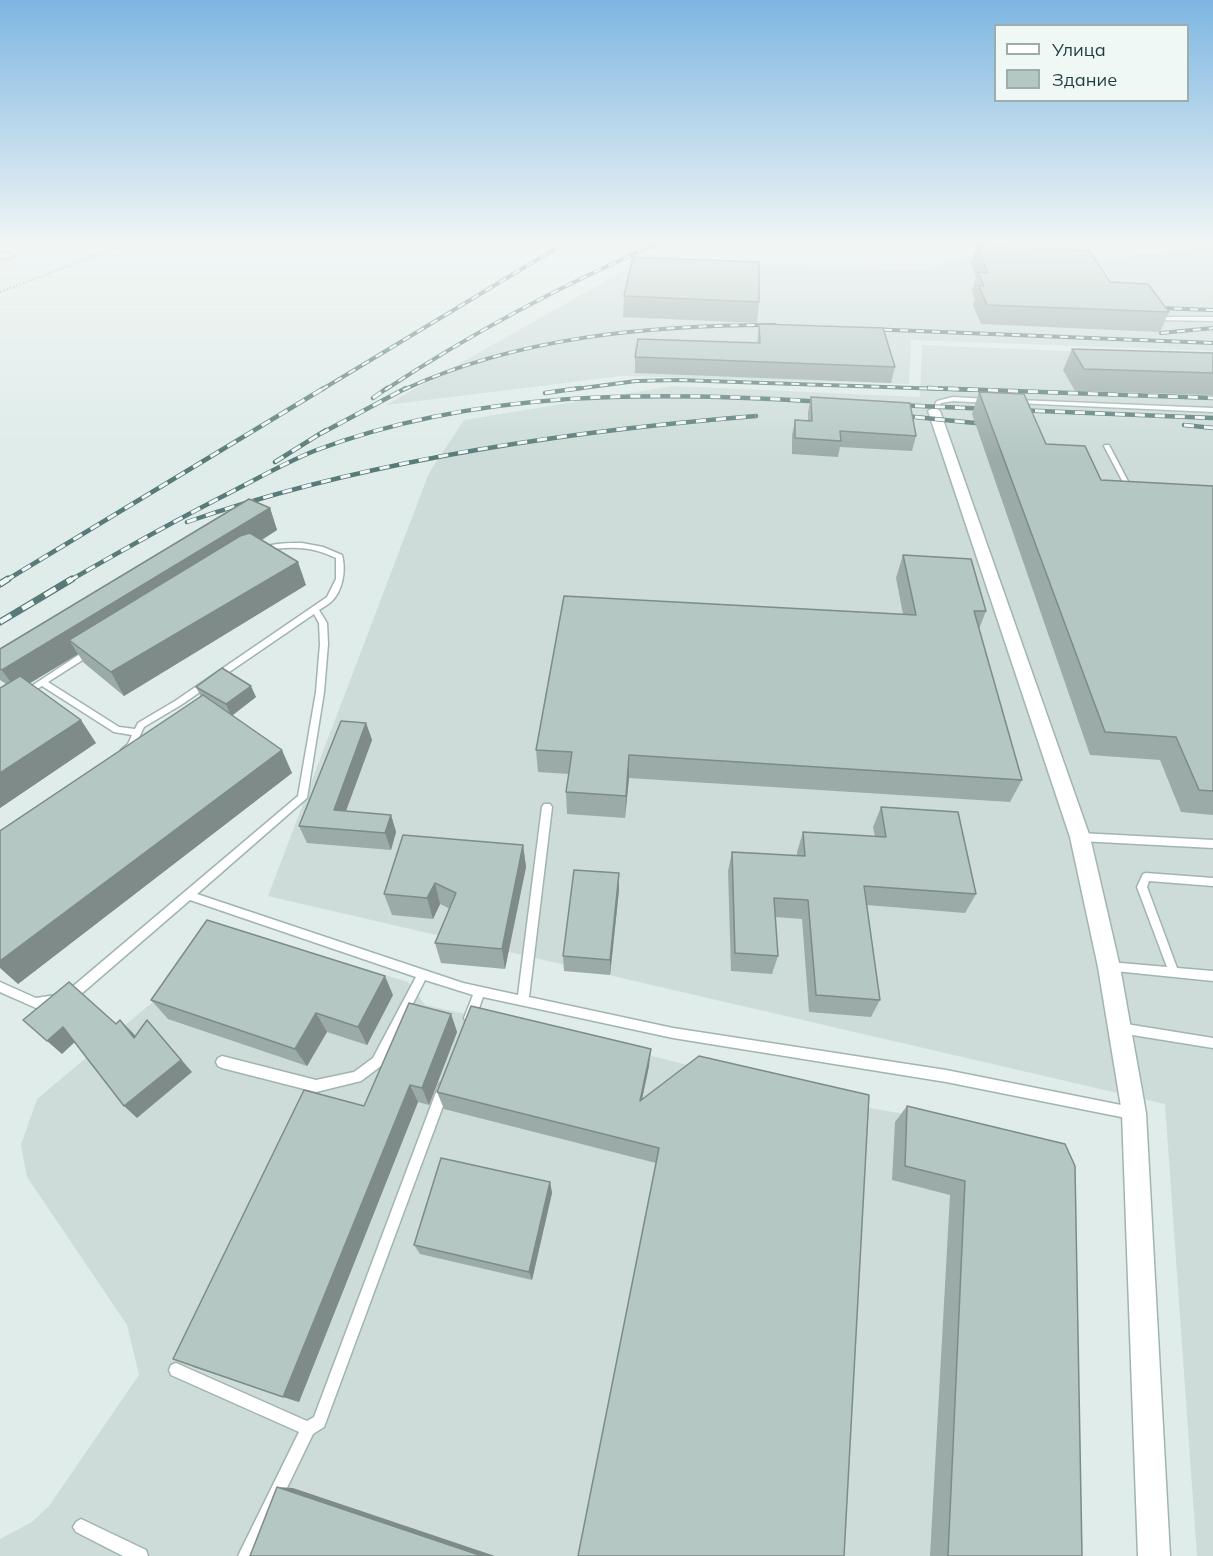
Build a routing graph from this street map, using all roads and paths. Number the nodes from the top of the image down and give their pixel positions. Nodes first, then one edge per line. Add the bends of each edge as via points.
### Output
1 (1165, 319) edge
2 (1213, 319) edge
3 (1000, 401) edge
4 (1012, 402) edge
5 (1213, 410) edge
6 (934, 411) joint
7 (1107, 446) dead end
8 (1139, 487) edge
9 (253, 552) edge
10 (315, 610) junction
11 (93, 650) edge
12 (42, 682) junction
13 (17, 698) edge
14 (137, 732) junction
15 (112, 758) edge
16 (547, 807) dead end
17 (1080, 837) junction
18 (1213, 844) edge
19 (1213, 882) edge
20 (189, 895) junction
21 (1109, 967) junction
22 (1174, 973) junction
23 (423, 974) junction
24 (1213, 976) edge
25 (0, 987) edge
26 (480, 992) junction
27 (523, 1002) junction
28 (1120, 1028) junction
29 (463, 1036) edge
30 (1213, 1043) edge
31 (222, 1062) dead end
32 (451, 1070) edge
33 (1134, 1113) junction
34 (176, 1370) edge
35 (308, 1429) junction
36 (81, 1527) dead end
37 (140, 1556) edge
38 (246, 1556) edge
39 (1154, 1556) edge

1 - 2 lane
3 - 6 lane via 953,399 939,402
4 - 5 lane
6 - 17 street
7 - 8 lane via 1128,487
9 - 10 lane via 304,545 321,547 339,557 342,573 336,590
10 - 14 lane via 141,725
10 - 20 lane via 323,623 324,644 302,798
11 - 12 lane
12 - 13 lane
12 - 14 lane via 117,730
14 - 15 lane via 131,746
16 - 27 lane
17 - 18 lane
17 - 21 street
19 - 22 lane via 1146,878 1142,886
20 - 23 lane
20 - 25 lane via 69,997 36,1004
21 - 22 lane
21 - 28 street
22 - 24 lane
23 - 26 lane
23 - 31 lane via 377,1062 357,1077 316,1086
26 - 27 lane
26 - 29 lane
27 - 33 lane via 673,1033 946,1076
28 - 30 lane
28 - 33 street
32 - 35 lane via 319,1422
33 - 39 street
34 - 35 lane
35 - 38 lane
36 - 37 lane

